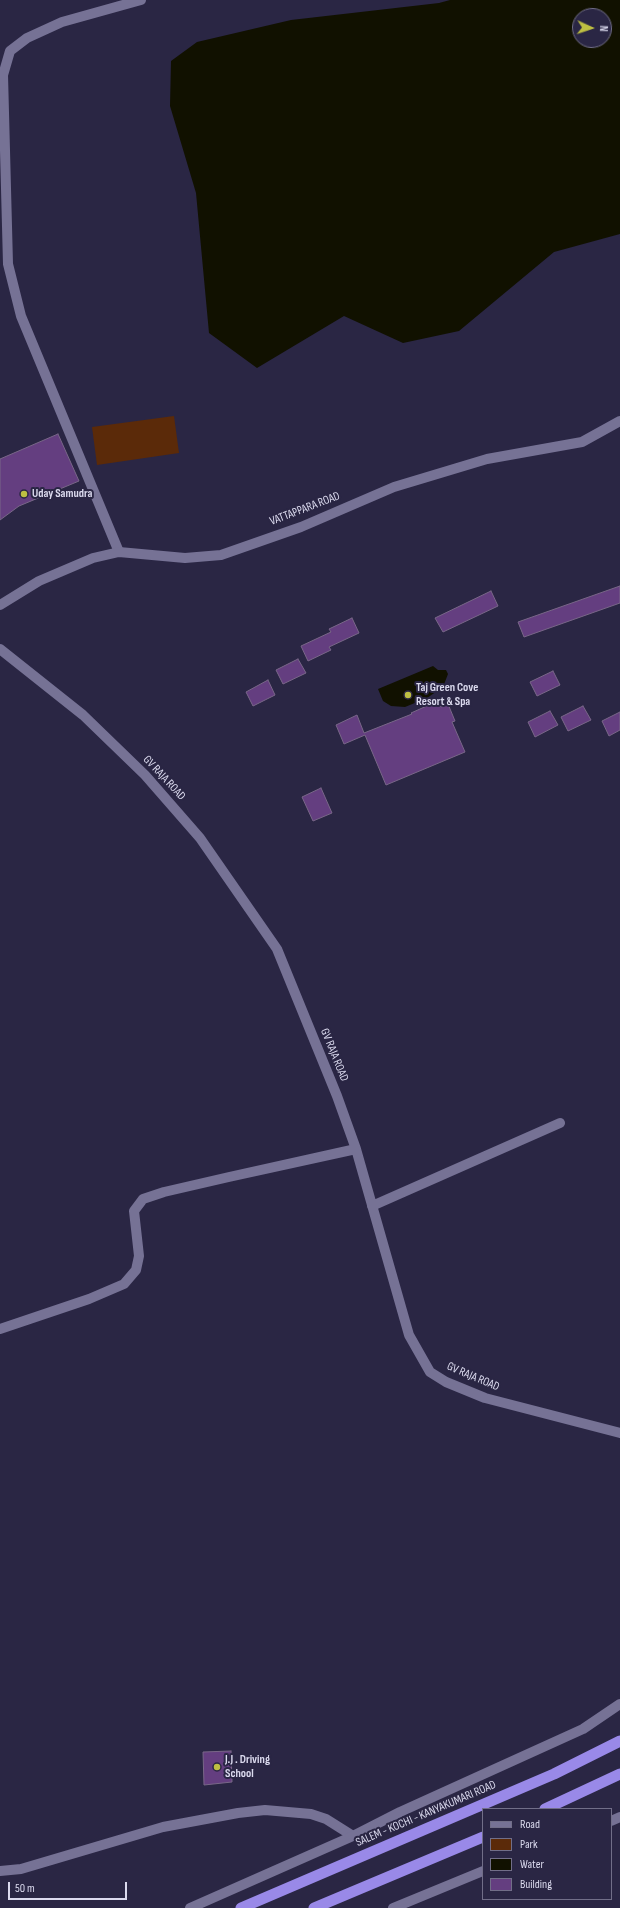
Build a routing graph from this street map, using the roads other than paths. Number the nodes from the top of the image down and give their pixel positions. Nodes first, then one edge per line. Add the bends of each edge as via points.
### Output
1 (141, 0) edge
2 (620, 421) edge
3 (119, 552) junction
4 (0, 604) edge
5 (0, 649) edge
6 (560, 1123) dead end
7 (356, 1149) junction
8 (372, 1206) junction
9 (0, 1329) edge
10 (620, 1433) edge
11 (620, 1704) edge
12 (620, 1741) edge
13 (620, 1774) edge
14 (547, 1808) edge
15 (353, 1836) junction
16 (482, 1837) edge
17 (0, 1871) edge
18 (482, 1871) edge
19 (190, 1908) edge
20 (241, 1908) edge
21 (314, 1908) edge
22 (393, 1908) edge

1 - 3 street via 62,22 27,38 10,51 3,75 8,264 20,316
2 - 3 street, VATTAPPARA ROAD via 582,442 487,459 394,487 301,527 221,555 185,558
3 - 4 street, VATTAPPARA ROAD via 92,558 39,581
5 - 7 street, GV RAJA ROAD via 83,716 145,775 200,838 277,949
6 - 8 street
7 - 8 street, GV RAJA ROAD
7 - 9 street via 142,1199 134,1211 139,1256 136,1270 124,1284 89,1299
8 - 10 street, GV RAJA ROAD via 409,1335 430,1372 446,1382 485,1398
11 - 15 street via 583,1729
12 - 20 highway, SALEM - KOCHI - KANYAKUMARI ROAD via 554,1774
13 - 14 highway
15 - 17 street via 326,1819 311,1814 265,1810 163,1828 21,1869
15 - 19 street
16 - 21 highway
18 - 22 street

